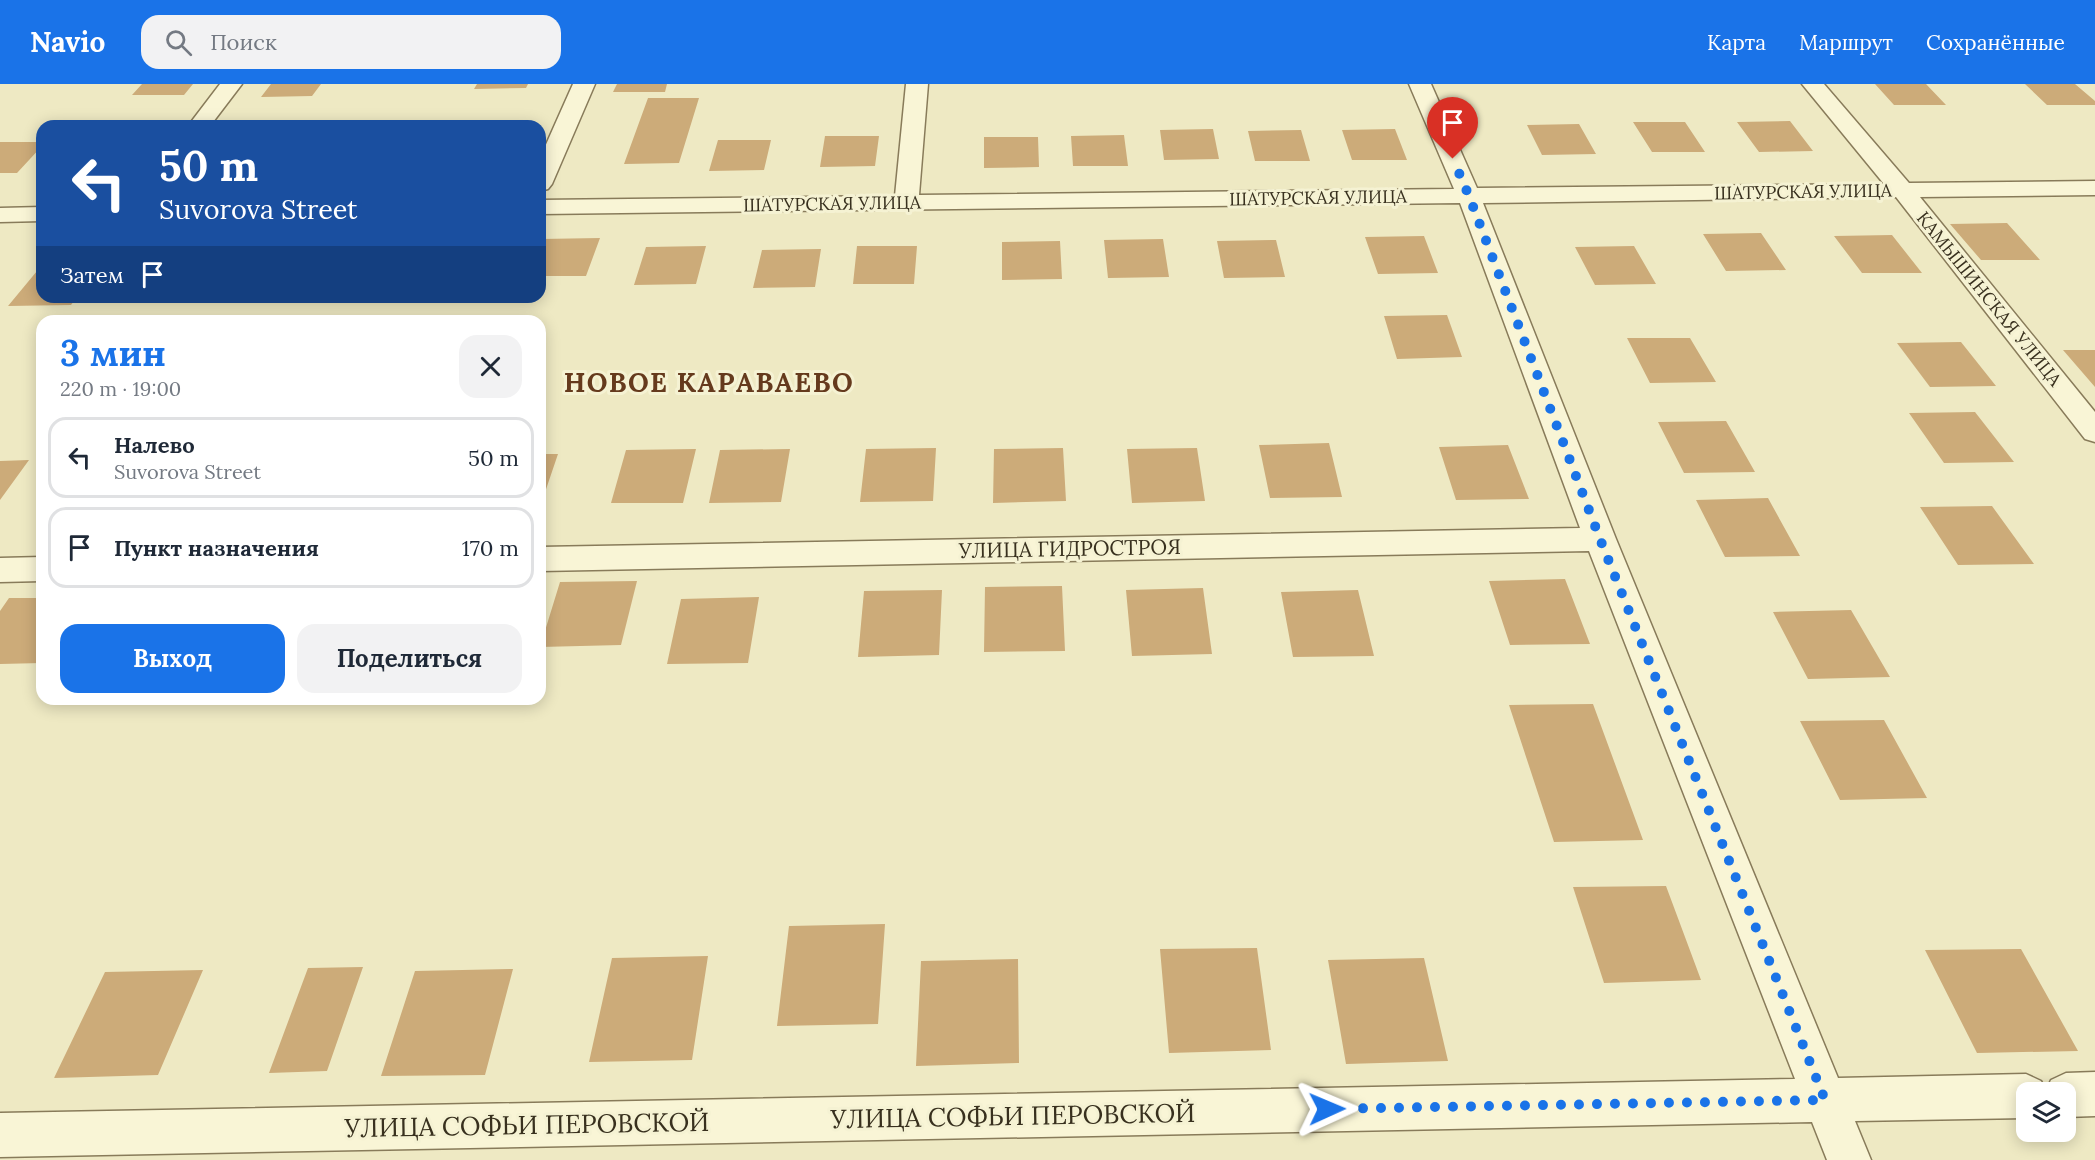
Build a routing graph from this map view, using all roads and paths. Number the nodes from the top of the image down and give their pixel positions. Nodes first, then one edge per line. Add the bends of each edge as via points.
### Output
1 (231, 84) edge
2 (584, 84) edge
3 (917, 84) edge
4 (1420, 84) edge
5 (1813, 84) edge
6 (204, 120) edge
7 (546, 170) edge
8 (2095, 188) edge
9 (1903, 191) junction
10 (1469, 196) junction
11 (906, 203) junction
12 (546, 207) edge
13 (36, 214) edge
14 (0, 215) edge
15 (2095, 432) edge
16 (1600, 539) junction
17 (546, 559) edge
18 (36, 569) edge
19 (0, 570) edge
20 (2095, 1094) edge
21 (2076, 1095) edge
22 (2016, 1096) edge
23 (1825, 1100) junction
24 (0, 1135) edge
25 (1850, 1160) edge

1 - 6 street
2 - 7 street
3 - 11 street
4 - 10 street
5 - 9 street, КАМЫШИНСКАЯ УЛИЦА
8 - 9 street, ШАТУРСКАЯ УЛИЦА
9 - 10 street, ШАТУРСКАЯ УЛИЦА
9 - 15 street, КАМЫШИНСКАЯ УЛИЦА
10 - 11 street, ШАТУРСКАЯ УЛИЦА
10 - 16 street
11 - 12 street, ШАТУРСКАЯ УЛИЦА
13 - 14 street
16 - 17 street, УЛИЦА ГИДРОСТРОЯ
16 - 23 street
18 - 19 street
20 - 21 street
22 - 23 street, УЛИЦА СОФЬИ ПЕРОВСКОЙ
23 - 24 street, УЛИЦА СОФЬИ ПЕРОВСКОЙ
23 - 25 street

